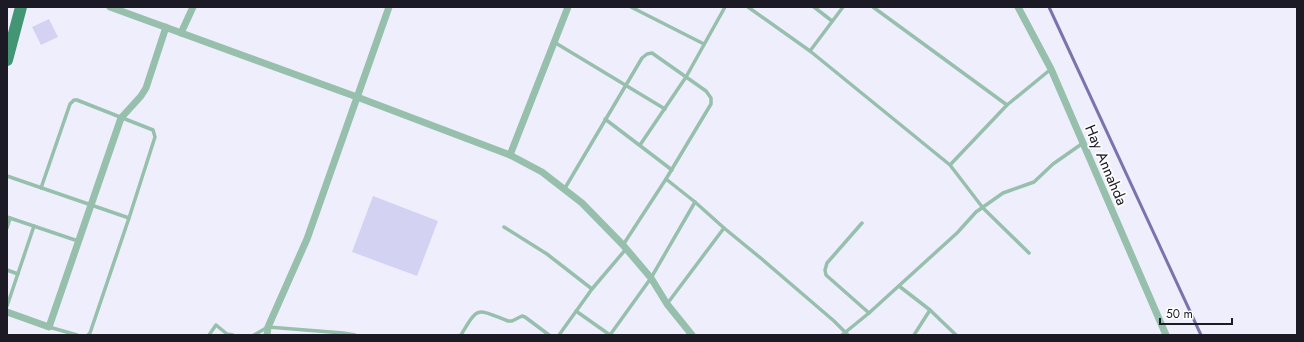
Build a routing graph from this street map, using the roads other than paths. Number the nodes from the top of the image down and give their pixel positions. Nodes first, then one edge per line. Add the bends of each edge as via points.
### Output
1 (21, 7) edge
2 (110, 7) edge
3 (193, 7) edge
4 (388, 7) edge
5 (568, 7) edge
6 (631, 7) edge
7 (725, 7) edge
8 (814, 7) edge
9 (843, 7) edge
10 (873, 7) edge
11 (1018, 7) edge
12 (751, 8) edge
13 (832, 21) junction
14 (166, 27) junction
15 (181, 33) junction
16 (10, 38) edge
17 (554, 42) junction
18 (704, 44) junction
19 (810, 51) junction
20 (7, 60) edge
21 (1051, 69) junction
22 (686, 77) junction
23 (626, 86) junction
24 (357, 97) junction
25 (1007, 105) junction
26 (665, 110) junction
27 (121, 118) junction
28 (605, 119) junction
29 (1082, 143) junction
30 (640, 145) junction
31 (510, 155) junction
32 (950, 166) junction
33 (672, 170) junction
34 (7, 176) edge
35 (666, 179) junction
36 (42, 188) junction
37 (565, 188) junction
38 (695, 202) junction
39 (91, 205) junction
40 (983, 208) junction
41 (9, 218) edge
42 (129, 218) junction
43 (862, 224) dead end
44 (34, 226) junction
45 (504, 227) dead end
46 (7, 228) edge
47 (724, 228) junction
48 (78, 241) junction
49 (624, 247) junction
50 (1029, 253) dead end
51 (7, 270) edge
52 (18, 274) junction
53 (651, 278) junction
54 (899, 286) junction
55 (592, 288) junction
56 (667, 304) junction
57 (7, 306) edge
58 (930, 310) junction
59 (576, 311) junction
60 (7, 312) edge
61 (870, 313) junction
62 (49, 327) junction
63 (268, 327) junction
64 (320, 333) edge
65 (845, 334) edge
66 (77, 335) edge
67 (88, 335) edge
68 (208, 335) edge
69 (233, 335) edge
70 (254, 335) edge
71 (267, 335) edge
72 (355, 335) edge
73 (461, 335) edge
74 (549, 335) edge
75 (559, 335) edge
76 (692, 335) edge
77 (914, 335) edge
78 (956, 335) edge
79 (1166, 335) edge

1 - 16 main road
2 - 14 street
3 - 15 street
4 - 24 street
5 - 17 street
6 - 18 lane
7 - 18 lane
8 - 13 lane
9 - 13 lane
10 - 25 lane
11 - 21 street, Hay Annahda
12 - 19 lane
13 - 19 lane
14 - 15 street
14 - 27 street via 146,88
15 - 24 street
16 - 20 main road
17 - 23 lane
17 - 31 street
18 - 22 lane
19 - 32 lane
21 - 25 lane
21 - 29 street, Hay Annahda
22 - 23 lane via 652,53 642,58
22 - 26 lane
22 - 33 lane via 706,91 711,98 711,104
23 - 26 lane
23 - 28 lane
24 - 31 street
24 - 63 street via 307,240
25 - 32 lane
26 - 30 lane
27 - 36 lane via 77,100 72,101
27 - 39 street
27 - 42 lane via 153,130 155,137
28 - 30 lane
28 - 37 lane
29 - 40 lane via 1034,182 1003,193
29 - 79 street, Hay Annahda
30 - 33 lane
31 - 37 street
32 - 40 lane
33 - 35 lane
34 - 36 lane
35 - 38 lane
35 - 49 lane
36 - 39 lane
37 - 49 street
38 - 47 lane
38 - 53 lane
39 - 42 lane
39 - 48 street
40 - 50 lane
40 - 54 lane
41 - 44 lane
41 - 46 lane
42 - 67 lane
43 - 61 lane via 827,263 825,270 826,274
44 - 48 lane
44 - 52 lane
45 - 55 lane via 547,254
47 - 56 lane
47 - 65 lane via 834,321
48 - 62 street
49 - 53 street
49 - 55 lane
51 - 52 lane
52 - 57 lane
53 - 56 street
53 - 59 lane via 610,335
54 - 58 lane
54 - 61 lane
55 - 59 lane
56 - 76 street
58 - 77 lane
58 - 78 lane
59 - 75 lane
60 - 62 street
61 - 65 lane
62 - 66 lane
63 - 64 lane
63 - 70 lane
63 - 71 street
64 - 72 lane
68 - 69 lane via 216,325 227,334
73 - 74 lane via 473,315 482,311 508,321 525,317

